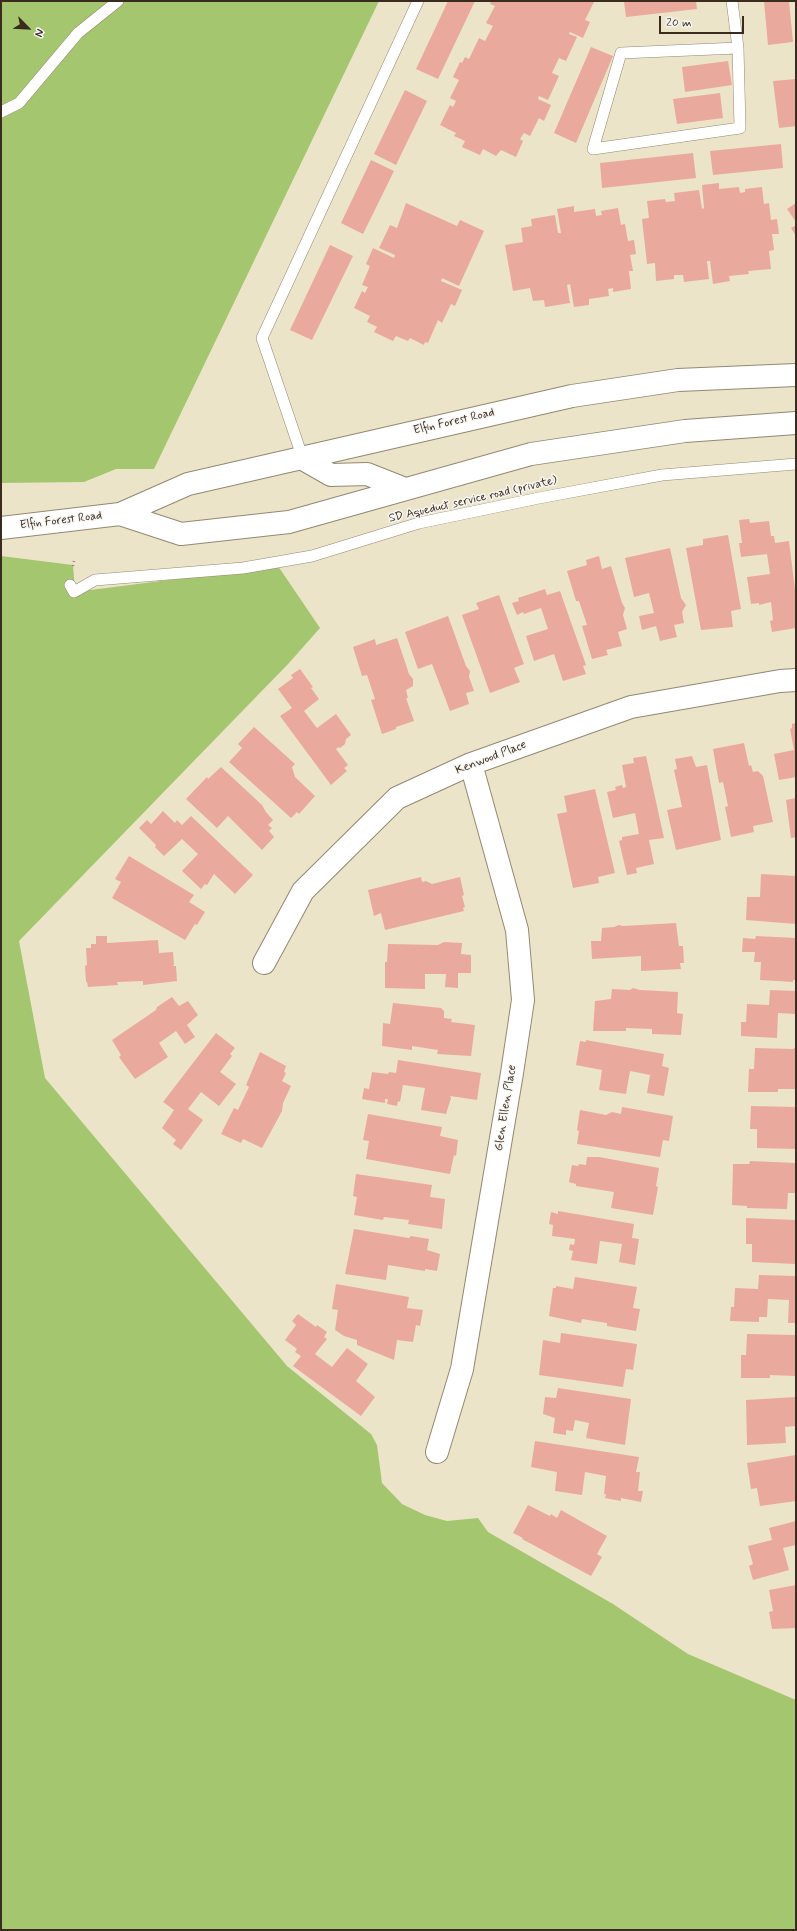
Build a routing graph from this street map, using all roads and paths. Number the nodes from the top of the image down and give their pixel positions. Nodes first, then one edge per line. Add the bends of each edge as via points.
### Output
1 (118, 1) edge
2 (418, 1) edge
3 (732, 1) edge
4 (738, 48) junction
5 (1, 112) edge
6 (796, 375) edge
7 (796, 423) edge
8 (303, 459) junction
9 (796, 464) edge
10 (405, 489) junction
11 (120, 514) junction
12 (1, 528) edge
13 (70, 585) dead end
14 (796, 680) edge
15 (472, 764) junction
16 (264, 963) dead end
17 (437, 1452) dead end

1 - 5 lane via 78,33 19,103
2 - 8 lane via 262,338
3 - 4 lane
4 - 4 lane via 740,128 593,149 621,53
6 - 8 main road, Elfin Forest Road via 678,380 572,396
7 - 10 main road, Elfin Forest Road via 685,431 531,454
8 - 10 main road via 331,475 367,474
8 - 11 main road, Elfin Forest Road via 188,484
9 - 13 lane, SD Aqueduct service road (private) via 662,475 539,498 419,523 312,556 243,568 95,580 74,592
10 - 11 main road, Elfin Forest Road via 289,522 181,534
11 - 12 main road, Elfin Forest Road
14 - 15 main road, Kenwood Place via 631,707
15 - 16 main road, Kenwood Place via 397,798 303,891
15 - 17 main road, Glen Ellen Place via 517,930 523,1000 462,1369

